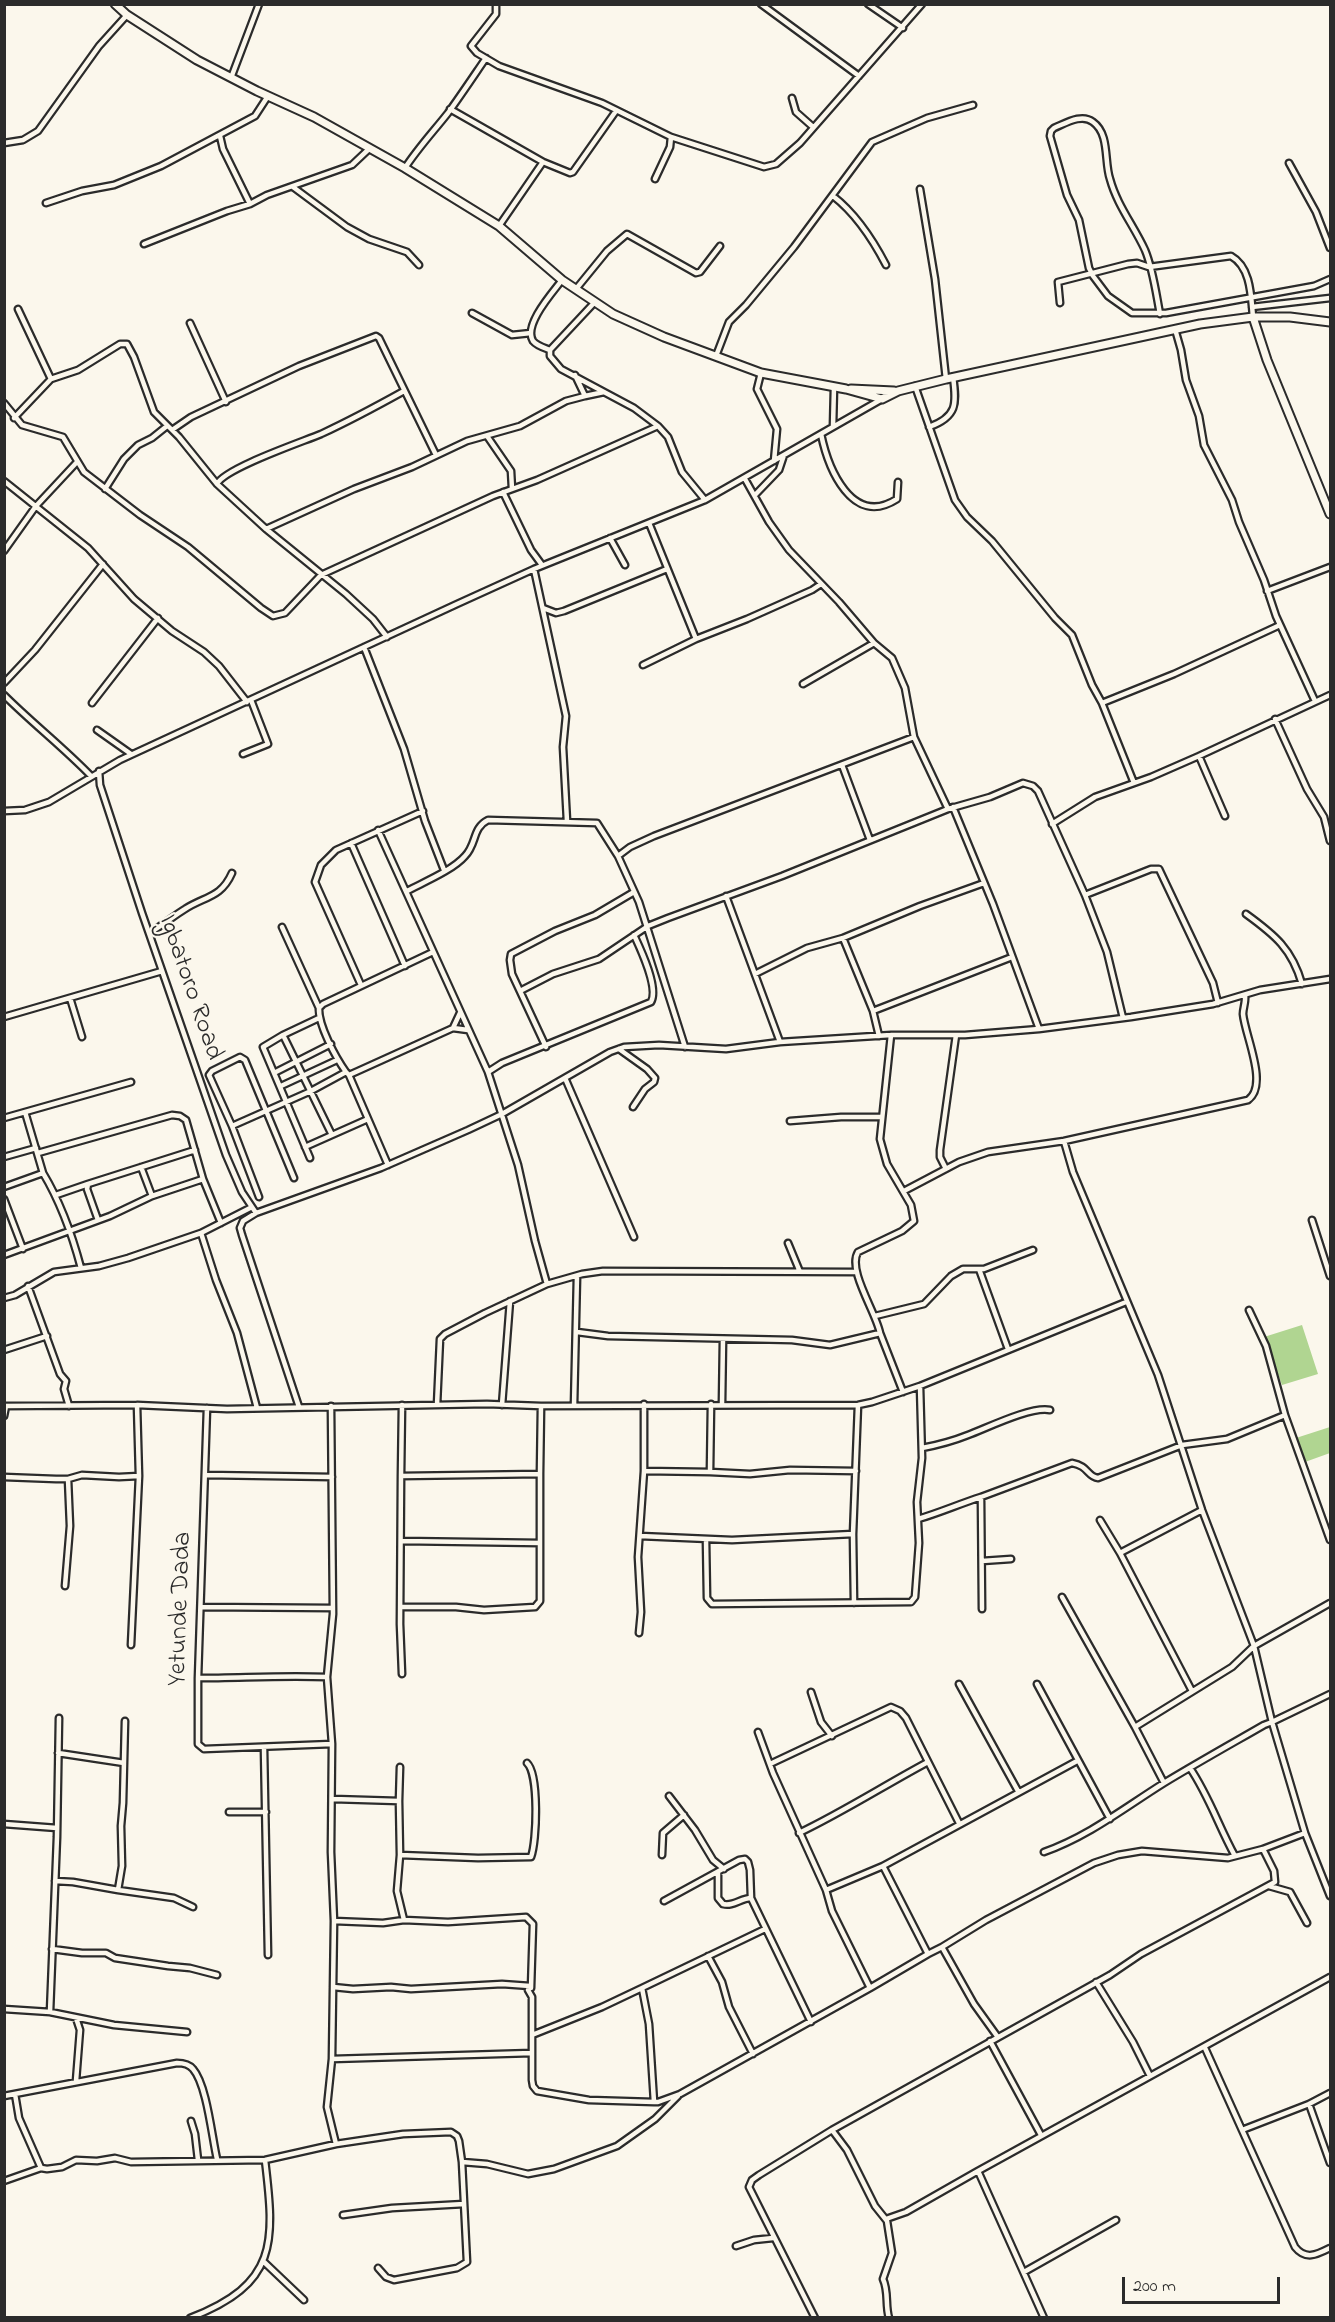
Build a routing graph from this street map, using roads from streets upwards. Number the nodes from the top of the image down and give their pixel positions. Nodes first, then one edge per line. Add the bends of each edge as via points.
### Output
1 (115, 4) edge
2 (259, 4) edge
3 (496, 4) edge
4 (761, 4) edge
5 (868, 4) edge
6 (922, 4) edge
7 (127, 15) junction
8 (903, 28) junction
9 (486, 58) junction
10 (859, 76) junction
11 (231, 78) junction
12 (268, 96) junction
13 (792, 98) dead end
14 (973, 105) dead end
15 (450, 110) junction
16 (615, 111) junction
17 (813, 127) junction
18 (220, 136) junction
19 (671, 137) junction
20 (4, 143) edge
21 (370, 148) junction
22 (543, 162) junction
23 (1289, 163) dead end
24 (405, 168) junction
25 (655, 178) dead end
26 (292, 187) junction
27 (920, 189) dead end
28 (833, 196) junction
29 (46, 203) dead end
30 (250, 204) junction
31 (499, 226) junction
32 (144, 244) dead end
33 (720, 246) dead end
34 (1330, 248) edge
35 (419, 265) dead end
36 (886, 265) dead end
37 (1149, 267) junction
38 (1091, 273) junction
39 (1330, 279) edge
40 (562, 280) junction
41 (576, 289) junction
42 (1252, 296) junction
43 (1330, 298) edge
44 (594, 303) junction
45 (1060, 303) dead end
46 (1252, 307) junction
47 (18, 309) dead end
48 (472, 313) dead end
49 (1160, 314) junction
50 (1253, 316) junction
51 (190, 322) dead end
52 (1330, 322) edge
53 (1175, 329) junction
54 (531, 333) junction
55 (550, 350) junction
56 (716, 356) junction
57 (760, 373) junction
58 (575, 375) junction
59 (949, 378) junction
60 (51, 379) junction
61 (915, 386) junction
62 (834, 387) junction
63 (846, 389) junction
64 (404, 391) junction
65 (898, 391) junction
66 (604, 392) junction
67 (585, 396) junction
68 (882, 399) junction
69 (226, 402) junction
70 (4, 403) edge
71 (14, 418) junction
72 (167, 426) junction
73 (658, 426) junction
74 (833, 427) junction
75 (929, 427) junction
76 (172, 430) junction
77 (821, 434) junction
78 (487, 436) junction
79 (436, 455) junction
80 (784, 455) junction
81 (774, 461) junction
82 (77, 462) junction
83 (745, 478) junction
84 (4, 481) edge
85 (898, 482) dead end
86 (217, 484) junction
87 (105, 489) junction
88 (512, 489) junction
89 (503, 492) junction
90 (755, 495) junction
91 (705, 501) junction
92 (36, 506) junction
93 (1330, 513) edge
94 (650, 523) junction
95 (266, 529) junction
96 (610, 538) junction
97 (4, 551) edge
98 (103, 564) junction
99 (542, 565) junction
100 (625, 566) dead end
101 (1330, 567) edge
102 (534, 568) junction
103 (667, 569) junction
104 (321, 575) junction
105 (821, 584) junction
106 (1267, 591) junction
107 (543, 608) junction
108 (158, 618) junction
109 (1280, 625) junction
110 (387, 637) junction
111 (696, 639) junction
112 (874, 643) junction
113 (364, 647) junction
114 (643, 665) dead end
115 (4, 683) edge
116 (803, 684) dead end
117 (4, 695) edge
118 (1330, 695) edge
119 (249, 701) junction
120 (1315, 701) junction
121 (92, 703) dead end
122 (1102, 703) junction
123 (1275, 719) junction
124 (97, 730) dead end
125 (914, 736) junction
126 (131, 754) junction
127 (243, 754) dead end
128 (1199, 756) junction
129 (842, 765) junction
130 (99, 771) junction
131 (91, 776) junction
132 (1134, 783) junction
133 (950, 808) junction
134 (4, 811) edge
135 (423, 811) junction
136 (1225, 816) dead end
137 (567, 821) junction
138 (1052, 824) junction
139 (378, 830) junction
140 (870, 840) junction
141 (1330, 841) edge
142 (351, 843) junction
143 (618, 856) junction
144 (444, 870) junction
145 (232, 873) dead end
146 (984, 883) junction
147 (407, 891) junction
148 (634, 892) junction
149 (1084, 895) junction
150 (726, 896) junction
151 (1246, 914) dead end
152 (648, 926) junction
153 (282, 927) dead end
154 (149, 933) junction
155 (634, 935) junction
156 (843, 938) junction
157 (433, 952) junction
158 (1012, 957) junction
159 (405, 966) junction
160 (162, 970) junction
161 (755, 974) junction
162 (1330, 980) edge
163 (1302, 984) junction
164 (361, 985) junction
165 (520, 991) junction
166 (1245, 995) junction
167 (69, 998) junction
168 (1218, 1003) junction
169 (319, 1008) junction
170 (873, 1011) junction
171 (460, 1013) junction
172 (4, 1017) edge
173 (319, 1018) junction
174 (1123, 1018) junction
175 (453, 1028) junction
176 (1039, 1029) junction
177 (468, 1030) junction
178 (283, 1035) junction
179 (891, 1035) junction
180 (956, 1035) junction
181 (879, 1036) junction
182 (82, 1037) dead end
183 (780, 1042) junction
184 (331, 1044) junction
185 (546, 1047) junction
186 (685, 1047) junction
187 (619, 1049) junction
188 (337, 1060) junction
189 (297, 1062) junction
190 (488, 1072) junction
191 (274, 1073) junction
192 (347, 1073) junction
193 (303, 1076) junction
194 (565, 1078) junction
195 (131, 1082) dead end
196 (280, 1086) junction
197 (311, 1091) junction
198 (286, 1102) junction
199 (633, 1107) dead end
200 (267, 1111) junction
201 (25, 1112) junction
202 (502, 1114) junction
203 (4, 1118) edge
204 (882, 1118) junction
205 (368, 1119) junction
206 (790, 1120) dead end
207 (232, 1126) junction
208 (332, 1135) junction
209 (1064, 1141) junction
210 (304, 1147) junction
211 (37, 1150) junction
212 (195, 1150) junction
213 (4, 1157) edge
214 (310, 1158) dead end
215 (388, 1165) junction
216 (141, 1167) junction
217 (946, 1169) junction
218 (44, 1173) junction
219 (294, 1178) dead end
220 (203, 1179) junction
221 (88, 1184) junction
222 (4, 1187) edge
223 (904, 1191) junction
224 (56, 1195) junction
225 (152, 1196) junction
226 (259, 1197) dead end
227 (4, 1199) edge
228 (252, 1207) junction
229 (256, 1213) junction
230 (98, 1220) junction
231 (1312, 1220) dead end
232 (221, 1223) junction
233 (71, 1230) junction
234 (201, 1233) junction
235 (634, 1237) dead end
236 (788, 1243) dead end
237 (23, 1249) junction
238 (1033, 1250) dead end
239 (4, 1255) edge
240 (81, 1268) junction
241 (979, 1269) junction
242 (800, 1272) junction
243 (856, 1272) junction
244 (577, 1276) junction
245 (1330, 1276) edge
246 (548, 1284) junction
247 (28, 1286) junction
248 (4, 1298) edge
249 (510, 1301) junction
250 (1126, 1302) junction
251 (1249, 1310) dead end
252 (875, 1316) junction
253 (577, 1332) junction
254 (880, 1333) junction
255 (47, 1336) junction
256 (723, 1338) junction
257 (1008, 1349) junction
258 (4, 1350) edge
259 (920, 1386) junction
260 (903, 1392) junction
261 (644, 1404) junction
262 (711, 1404) junction
263 (722, 1404) junction
264 (137, 1405) junction
265 (402, 1405) junction
266 (438, 1405) junction
267 (502, 1405) junction
268 (858, 1405) junction
269 (5, 1406) edge
270 (69, 1406) junction
271 (332, 1406) junction
272 (541, 1406) junction
273 (574, 1406) junction
274 (299, 1407) junction
275 (207, 1408) junction
276 (257, 1408) junction
277 (1050, 1410) dead end
278 (1285, 1415) junction
279 (4, 1416) edge
280 (1182, 1446) junction
281 (922, 1448) junction
282 (644, 1471) junction
283 (710, 1472) junction
284 (856, 1472) junction
285 (540, 1474) junction
286 (206, 1475) junction
287 (139, 1476) junction
288 (401, 1476) junction
289 (4, 1477) edge
290 (332, 1477) junction
291 (68, 1479) junction
292 (981, 1497) junction
293 (1202, 1510) junction
294 (918, 1519) junction
295 (1100, 1520) dead end
296 (853, 1534) junction
297 (640, 1536) junction
298 (706, 1539) junction
299 (1330, 1540) edge
300 (402, 1541) junction
301 (540, 1543) junction
302 (1120, 1553) junction
303 (1011, 1559) dead end
304 (982, 1561) junction
305 (65, 1586) dead end
306 (1062, 1598) dead end
307 (1330, 1603) edge
308 (854, 1604) junction
309 (201, 1607) junction
310 (402, 1607) junction
311 (333, 1608) junction
312 (982, 1609) dead end
313 (639, 1634) dead end
314 (131, 1645) dead end
315 (1254, 1646) junction
316 (402, 1674) dead end
317 (327, 1677) junction
318 (198, 1678) junction
319 (959, 1684) dead end
320 (1037, 1684) dead end
321 (1192, 1690) junction
322 (811, 1692) dead end
323 (1330, 1694) edge
324 (59, 1718) dead end
325 (125, 1721) dead end
326 (1272, 1722) junction
327 (1135, 1727) junction
328 (758, 1732) dead end
329 (832, 1736) junction
330 (332, 1744) junction
331 (264, 1748) junction
332 (58, 1753) junction
333 (1077, 1761) junction
334 (928, 1762) junction
335 (124, 1763) junction
336 (527, 1763) dead end
337 (770, 1764) junction
338 (400, 1767) dead end
339 (1190, 1768) junction
340 (1164, 1783) junction
341 (1018, 1791) junction
342 (669, 1796) dead end
343 (333, 1799) junction
344 (399, 1801) junction
345 (229, 1812) dead end
346 (266, 1812) junction
347 (684, 1815) junction
348 (1110, 1819) junction
349 (959, 1823) junction
350 (4, 1824) edge
351 (57, 1828) junction
352 (799, 1833) junction
353 (1305, 1833) junction
354 (1263, 1850) junction
355 (1044, 1852) dead end
356 (400, 1855) junction
357 (662, 1855) dead end
358 (1235, 1856) junction
359 (883, 1866) junction
360 (724, 1869) junction
361 (718, 1873) junction
362 (56, 1881) junction
363 (1269, 1886) junction
364 (118, 1890) junction
365 (826, 1890) junction
366 (1330, 1896) edge
367 (751, 1898) junction
368 (664, 1901) dead end
369 (193, 1907) dead end
370 (404, 1920) junction
371 (334, 1921) junction
372 (1307, 1923) dead end
373 (765, 1929) junction
374 (942, 1947) junction
375 (52, 1949) junction
376 (928, 1954) junction
377 (268, 1955) dead end
378 (708, 1956) junction
379 (217, 1975) dead end
380 (1330, 1977) edge
381 (1096, 1982) junction
382 (333, 1987) junction
383 (642, 1988) junction
384 (870, 1988) junction
385 (531, 1993) junction
386 (4, 2009) edge
387 (50, 2012) junction
388 (75, 2018) junction
389 (811, 2022) junction
390 (187, 2032) dead end
391 (532, 2035) junction
392 (997, 2036) junction
393 (990, 2040) junction
394 (1205, 2048) junction
395 (532, 2053) junction
396 (753, 2054) junction
397 (332, 2059) junction
398 (1150, 2076) junction
399 (76, 2081) junction
400 (1330, 2093) edge
401 (15, 2094) junction
402 (680, 2094) junction
403 (4, 2096) edge
404 (654, 2102) junction
405 (1310, 2104) junction
406 (191, 2121) dead end
407 (832, 2130) junction
408 (1242, 2130) junction
409 (1041, 2135) junction
410 (336, 2144) junction
411 (217, 2159) junction
412 (198, 2160) junction
413 (265, 2160) junction
414 (462, 2162) junction
415 (1330, 2163) edge
416 (41, 2168) junction
417 (978, 2170) junction
418 (4, 2181) edge
419 (464, 2204) junction
420 (343, 2215) dead end
421 (886, 2219) junction
422 (1116, 2220) dead end
423 (773, 2238) junction
424 (736, 2246) dead end
425 (1330, 2248) edge
426 (263, 2261) junction
427 (378, 2268) dead end
428 (1024, 2272) junction
429 (304, 2300) dead end
430 (190, 2318) edge
431 (815, 2318) edge
432 (889, 2318) edge
433 (1044, 2318) edge

1 - 7 street
2 - 11 street
3 - 9 street via 496,14 471,46
4 - 10 street
5 - 8 street
6 - 8 street
7 - 11 street
7 - 20 street via 99,46 38,131 23,140
8 - 10 street
9 - 15 street
9 - 16 street
10 - 17 street
11 - 12 street
12 - 18 street via 255,116
12 - 21 street
13 - 17 street via 796,112
14 - 28 street via 927,118 872,142
15 - 22 street
15 - 24 street
16 - 19 street
16 - 22 street via 573,172
17 - 19 street via 771,166
18 - 29 street via 128,180
18 - 30 street
19 - 25 street
21 - 24 street
21 - 26 street via 352,165
22 - 31 street
23 - 34 street via 1316,212
24 - 31 street
26 - 30 street
26 - 35 street via 369,239 407,252
27 - 59 street
28 - 36 street via 845,205
28 - 56 street via 729,322
30 - 32 street
31 - 40 street
33 - 41 street via 696,273 627,234 607,251
37 - 38 street via 1137,263
37 - 38 street via 1146,251 1109,178 1103,138 1093,122 1081,118 1054,128 1050,135 1067,195 1079,220
37 - 42 street via 1231,256 1248,278
37 - 49 street
38 - 45 street via 1058,282
38 - 49 street via 1119,306 1132,313
39 - 42 street via 1314,286
40 - 41 street
40 - 54 street via 536,315
41 - 44 street
42 - 46 street
42 - 49 street
43 - 46 street
44 - 55 street
44 - 56 street via 639,326
46 - 50 street
47 - 60 street
48 - 54 street via 512,335
50 - 52 street
50 - 53 street
50 - 93 street via 1271,371
51 - 69 street
53 - 59 street
53 - 106 street via 1204,445 1232,500
54 - 55 street via 533,340
55 - 58 street via 550,356 561,369
56 - 57 street
57 - 62 street
57 - 81 street via 757,389 777,429
58 - 66 street
58 - 67 street
59 - 61 street
59 - 75 street via 956,397 953,410 949,418
60 - 71 street
60 - 72 street via 127,344 154,412
61 - 65 street
61 - 75 street
62 - 63 street
62 - 74 street
63 - 65 street
63 - 68 street
64 - 69 street via 376,336 299,366
64 - 79 street
64 - 86 street via 225,476
65 - 68 street
66 - 67 street
66 - 73 street
67 - 78 street
68 - 74 street
69 - 76 street
70 - 71 street
71 - 82 street via 22,425 63,437
72 - 76 street
72 - 87 street via 124,459
73 - 88 street
73 - 91 street via 668,437 682,472
74 - 77 street
75 - 122 street via 955,500 1068,629
76 - 86 street
77 - 80 street
77 - 85 street via 840,483 858,503 890,503 897,499
78 - 79 street
78 - 88 street via 511,471
79 - 95 street
80 - 81 street
80 - 90 street via 779,470
81 - 83 street
82 - 87 street
82 - 92 street
83 - 90 street
83 - 91 street
84 - 92 street
86 - 95 street
87 - 104 street via 188,547 273,616 285,613
88 - 89 street
89 - 99 street
89 - 104 street
90 - 105 street via 781,540
91 - 94 street
92 - 97 street
92 - 98 street
94 - 96 street
94 - 103 street
95 - 104 street
96 - 99 street
96 - 100 street
98 - 108 street via 134,599
98 - 115 street
99 - 102 street
101 - 106 street
102 - 107 street
102 - 110 street
103 - 107 street via 564,611
103 - 111 street
104 - 110 street
105 - 111 street
105 - 112 street
106 - 109 street
107 - 137 street via 566,716 563,747
108 - 119 street via 204,652
108 - 121 street
109 - 120 street
109 - 122 street
110 - 113 street
111 - 114 street
112 - 116 street
112 - 125 street via 892,658 900,673
113 - 119 street
113 - 135 street via 404,749
117 - 131 street
118 - 120 street
119 - 126 street
119 - 127 street via 268,744
120 - 123 street
122 - 132 street
123 - 128 street
123 - 141 street via 1324,817
124 - 126 street
125 - 129 street
125 - 133 street
126 - 130 street
128 - 132 street
128 - 136 street
129 - 140 street
129 - 143 street via 654,836
130 - 131 street
130 - 154 street, Igbatoro Road via 100,785
131 - 134 street via 49,802 25,810
132 - 138 street via 1095,797
133 - 138 street via 1023,783 1038,791
133 - 140 street
133 - 146 street
135 - 139 street
135 - 144 street
137 - 143 street via 597,823
137 - 144 street via 488,820 476,830 466,856
138 - 149 street
139 - 142 street
139 - 147 street
140 - 150 street
142 - 159 street
142 - 164 street via 325,859 315,882
143 - 148 street
144 - 147 street
145 - 154 street via 222,890
146 - 156 street
146 - 158 street
147 - 157 street
148 - 152 street
148 - 165 street via 511,954 512,974
149 - 168 street via 1159,869 1213,983
149 - 174 street via 1110,962
150 - 152 street
150 - 161 street
151 - 163 street via 1280,942 1292,958
152 - 155 street
152 - 186 street
153 - 169 street
154 - 160 street, Igbatoro Road
155 - 165 street via 599,959 553,974
155 - 185 street via 648,970 653,1000
156 - 161 street via 807,948
156 - 170 street
157 - 159 street
157 - 171 street
158 - 170 street
158 - 176 street
159 - 164 street
160 - 167 street
160 - 228 street, Igbatoro Road via 226,1155
161 - 183 street
162 - 163 street
163 - 166 street
164 - 169 street
165 - 185 street
166 - 168 street
166 - 209 street via 1243,1015 1257,1082 1251,1097
167 - 172 street
167 - 182 street
168 - 174 street
169 - 173 street
170 - 181 street
171 - 175 street
171 - 177 street
173 - 178 street
173 - 184 street
174 - 176 street
175 - 177 street
175 - 192 street
176 - 180 street
177 - 190 street
178 - 189 street
178 - 191 street via 263,1047
179 - 180 street
179 - 181 street
179 - 204 street
180 - 217 street via 940,1150
181 - 183 street
183 - 186 street via 726,1049
184 - 188 street
184 - 189 street
185 - 190 street
186 - 187 street
187 - 194 street
187 - 199 street via 655,1078
188 - 192 street
188 - 193 street
189 - 191 street
189 - 193 street
190 - 202 street
191 - 196 street
192 - 197 street
192 - 205 street
193 - 196 street
193 - 197 street
194 - 202 street
194 - 235 street
195 - 201 street
196 - 198 street
197 - 198 street
197 - 208 street
198 - 200 street
198 - 210 street
200 - 207 street
200 - 207 street via 245,1060 240,1058 209,1075
200 - 219 street
201 - 203 street
201 - 211 street
202 - 215 street
202 - 246 street
204 - 206 street
204 - 223 street via 883,1154
205 - 208 street
205 - 215 street
207 - 226 street
208 - 210 street
209 - 217 street via 988,1152
209 - 250 street
210 - 214 street
211 - 212 street via 172,1115 186,1120
211 - 213 street
211 - 218 street
212 - 216 street
212 - 220 street
215 - 229 street
216 - 221 street
216 - 225 street
217 - 223 street
218 - 222 street
218 - 224 street
220 - 225 street
220 - 232 street
221 - 224 street
221 - 230 street
223 - 243 street via 914,1221 858,1252
224 - 233 street
225 - 230 street
227 - 237 street
228 - 229 street, Igbatoro Road
228 - 232 street
229 - 274 street via 243,1221 240,1228
230 - 233 street
231 - 245 street
232 - 234 street
233 - 237 street
233 - 240 street
234 - 240 street via 99,1266
234 - 276 street via 237,1333
236 - 242 street
237 - 239 street
238 - 241 street
240 - 247 street via 54,1272
241 - 252 street via 968,1268 951,1276 924,1304
241 - 257 street
242 - 243 street
242 - 244 street via 603,1271
243 - 252 street
244 - 246 street
244 - 253 street
246 - 249 street
247 - 248 street
247 - 255 street
249 - 266 street via 440,1339
249 - 267 street
250 - 257 street
250 - 280 street via 1158,1375
251 - 278 street via 1266,1346
252 - 254 street
253 - 256 street
253 - 273 street
254 - 256 street via 830,1345
254 - 260 street
255 - 258 street
255 - 270 street via 66,1381
256 - 263 street
257 - 259 street
259 - 260 street
259 - 281 street
260 - 268 street
261 - 262 street
261 - 273 street
261 - 282 street
262 - 263 street
262 - 283 street
263 - 268 street
264 - 270 street
264 - 275 street
264 - 287 street
265 - 266 street
265 - 271 street
265 - 288 street
266 - 267 street
267 - 272 street
268 - 284 street
269 - 270 street
269 - 279 street
271 - 274 street
271 - 290 street
272 - 273 street
272 - 285 street
274 - 276 street
275 - 276 street
275 - 286 street, Yetunde Dada
277 - 281 street via 1019,1415
278 - 280 street via 1227,1439
278 - 299 street
280 - 292 street via 1098,1478 1085,1467 1072,1463
280 - 293 street
281 - 294 street
282 - 283 street
282 - 297 street
283 - 284 street
284 - 296 street
285 - 288 street
285 - 301 street
286 - 290 street
286 - 309 street, Yetunde Dada
287 - 291 street via 82,1475
287 - 314 street
288 - 300 street
289 - 291 street
290 - 311 street
291 - 305 street via 70,1526
292 - 294 street
292 - 304 street
293 - 302 street
293 - 315 street
294 - 308 street via 914,1599 906,1603
295 - 302 street
296 - 298 street
296 - 308 street
297 - 298 street
297 - 313 street
298 - 308 street via 707,1599 712,1604
300 - 301 street
300 - 310 street
301 - 310 street via 540,1601 535,1607
302 - 321 street
303 - 304 street
304 - 312 street
306 - 327 street
307 - 315 street
309 - 311 street
309 - 318 street, Yetunde Dada
310 - 316 street
311 - 317 street
315 - 321 street via 1232,1667
315 - 326 street
317 - 318 street
317 - 330 street
318 - 331 street, Yetunde Dada via 201,1748
319 - 341 street
320 - 333 street
321 - 327 street
322 - 329 street via 821,1722
323 - 326 street
324 - 332 street
325 - 335 street
326 - 339 street
326 - 353 street
327 - 340 street
328 - 337 street
329 - 334 street via 891,1707 906,1718
329 - 337 street
330 - 331 street
330 - 343 street
331 - 346 street
332 - 335 street
332 - 351 street
333 - 341 street
333 - 348 street
334 - 349 street
334 - 352 street
335 - 364 street
336 - 356 street via 534,1787 536,1823 531,1857
337 - 352 street
338 - 344 street
339 - 340 street
339 - 358 street
340 - 348 street
341 - 349 street
342 - 347 street
343 - 344 street
343 - 371 street
344 - 356 street
345 - 346 street
346 - 377 street
347 - 357 street via 663,1833
347 - 360 street via 708,1854
348 - 355 street via 1067,1844
349 - 359 street
350 - 351 street
351 - 362 street
352 - 365 street
353 - 354 street
353 - 366 street
354 - 358 street
354 - 363 street via 1276,1878
356 - 370 street via 397,1891
358 - 374 street via 1142,1851 1118,1855 1094,1863
359 - 365 street
359 - 376 street
360 - 361 street
360 - 367 street via 739,1860 748,1862
361 - 367 street via 718,1898 723,1904 729,1906
361 - 368 street
362 - 364 street
362 - 375 street
363 - 372 street via 1290,1892
363 - 381 street
364 - 369 street via 174,1898
365 - 384 street via 832,1911
367 - 373 street
370 - 371 street
370 - 385 street via 448,1922 526,1917 532,1924
371 - 382 street
373 - 378 street
373 - 389 street
374 - 376 street
374 - 392 street
375 - 379 street via 106,1953 115,1958
375 - 387 street
376 - 384 street
378 - 383 street
378 - 396 street
380 - 394 street
381 - 392 street
381 - 398 street
382 - 385 street via 411,1989 502,1984 531,1986
382 - 397 street
383 - 391 street
383 - 404 street via 649,2024
384 - 389 street
385 - 391 street
386 - 387 street
387 - 388 street
388 - 390 street
388 - 399 street via 80,2030
389 - 396 street
391 - 395 street
392 - 393 street
393 - 407 street
393 - 409 street
394 - 398 street
394 - 408 street
395 - 397 street
395 - 404 street via 532,2080 537,2091 589,2100
396 - 402 street
397 - 410 street via 327,2107
398 - 409 street
399 - 401 street
399 - 411 street via 186,2064 200,2083
400 - 405 street
401 - 403 street
401 - 416 street via 19,2118
402 - 404 street
402 - 414 street via 655,2119 617,2146 554,2169 528,2174
405 - 408 street
405 - 415 street
406 - 412 street
407 - 421 street
407 - 423 street via 750,2184
408 - 425 street via 1299,2252 1311,2256
409 - 417 street
410 - 413 street
410 - 414 street via 451,2132 459,2141
411 - 412 street
411 - 413 street
412 - 416 street via 131,2162 115,2158 76,2160 62,2167
413 - 426 street via 271,2213
414 - 419 street
416 - 418 street
417 - 421 street via 906,2212
417 - 428 street
419 - 420 street
419 - 427 street via 465,2265 394,2280
421 - 432 street via 892,2244 883,2279
422 - 428 street
423 - 424 street
423 - 431 street
426 - 429 street
426 - 430 street via 242,2290
428 - 433 street

